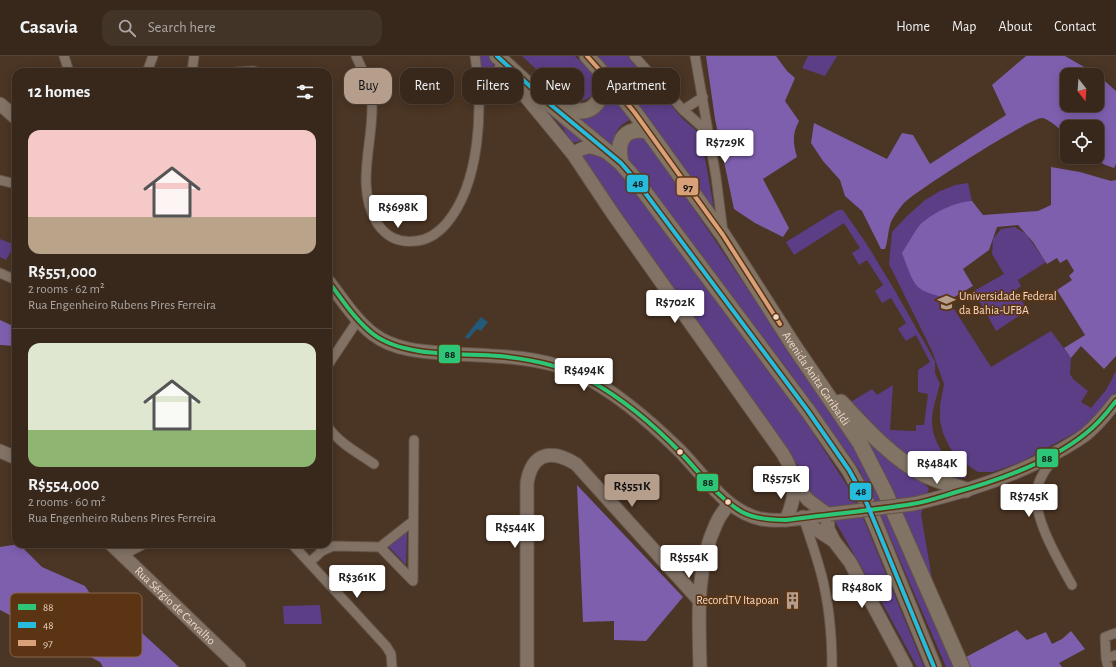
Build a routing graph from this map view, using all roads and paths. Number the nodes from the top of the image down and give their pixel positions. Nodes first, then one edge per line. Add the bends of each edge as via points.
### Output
1 (64, 56) edge
2 (153, 56) edge
3 (194, 56) edge
4 (356, 56) edge
5 (475, 56) edge
6 (586, 56) edge
7 (634, 56) edge
8 (695, 56) edge
9 (504, 58) edge
10 (68, 68) edge
11 (148, 68) edge
12 (192, 68) edge
13 (476, 68) edge
14 (497, 68) edge
15 (598, 68) edge
16 (703, 97) junction
17 (0, 104) edge
18 (480, 104) edge
19 (595, 104) edge
20 (629, 104) edge
21 (683, 110) junction
22 (12, 114) edge
23 (648, 131) junction
24 (708, 132) junction
25 (573, 154) junction
26 (616, 158) junction
27 (0, 180) edge
28 (12, 183) edge
29 (723, 235) junction
30 (0, 273) edge
31 (12, 278) edge
32 (332, 286) edge
33 (358, 320) junction
34 (332, 359) edge
35 (810, 370) junction
36 (1116, 401) edge
37 (332, 432) edge
38 (414, 440) dead end
39 (0, 451) edge
40 (1059, 451) junction
41 (12, 456) edge
42 (374, 464) dead end
43 (795, 484) junction
44 (966, 490) junction
45 (729, 504) junction
46 (828, 514) junction
47 (803, 517) junction
48 (786, 520) junction
49 (413, 521) junction
50 (834, 541) junction
51 (332, 546) edge
52 (380, 547) junction
53 (115, 548) edge
54 (136, 548) edge
55 (296, 548) edge
56 (329, 548) edge
57 (122, 555) junction
58 (310, 562) junction
59 (1072, 585) dead end
60 (699, 600) junction
61 (1116, 633) edge
62 (1116, 655) edge
63 (1109, 664) edge
64 (239, 667) edge
65 (392, 667) edge
66 (527, 667) edge
67 (700, 667) edge
68 (832, 667) edge
69 (906, 667) edge
70 (934, 667) edge
71 (962, 667) edge

1 - 10 street
2 - 11 street
3 - 12 street
4 - 18 street via 372,103 365,183 372,212 378,224 394,240 408,242 430,238 451,218 467,188 473,168
5 - 13 street
6 - 15 main road, Avenida Anita Garibaldi
7 - 21 street
8 - 16 street
9 - 14 street
9 - 19 main road via 565,105 575,110 587,110
9 - 25 street via 510,76
9 - 26 main road, Avenida Anita Garibaldi via 556,110
16 - 21 street
16 - 24 street
17 - 22 street
20 - 23 main road, Avenida Anita Garibaldi
21 - 24 street
23 - 26 main road via 634,130 624,136
23 - 29 main road, Avenida Anita Garibaldi
24 - 29 street
25 - 26 street, Avenida Anita Garibaldi via 588,146
25 - 43 street via 783,454
26 - 70 main road, Avenida Anita Garibaldi via 634,178 803,404 849,470 865,499
27 - 28 street
29 - 35 main road, Avenida Anita Garibaldi
30 - 31 street
32 - 33 street
33 - 34 street
33 - 45 street via 389,344 407,350 527,360 548,363 573,372 597,384 653,426
35 - 44 main road via 863,426 910,466
35 - 71 main road, Avenida Anita Garibaldi via 860,443 874,469
36 - 40 street via 1086,434
37 - 42 street
38 - 49 street
39 - 41 street
40 - 44 street via 1014,473
40 - 59 street via 1040,478 1036,501 1045,532
43 - 46 street via 808,500
43 - 48 street via 793,502
44 - 46 street, bridge via 913,504
45 - 48 street via 760,519
45 - 60 street via 716,524 707,550
46 - 47 street
46 - 50 street via 828,529
47 - 48 street
47 - 50 street
47 - 68 street via 826,598
49 - 52 street
49 - 52 street via 413,581
50 - 69 street via 850,562
51 - 52 street
53 - 57 street, Rua Sérgio de Carvalho
54 - 57 street
55 - 58 street
56 - 58 street
57 - 64 street, Rua Sérgio de Carvalho
58 - 65 street via 386,646 391,654
60 - 66 street via 576,464 557,455 539,458 529,472 527,483
60 - 67 street
61 - 63 street via 1106,636 1105,640
62 - 63 street

